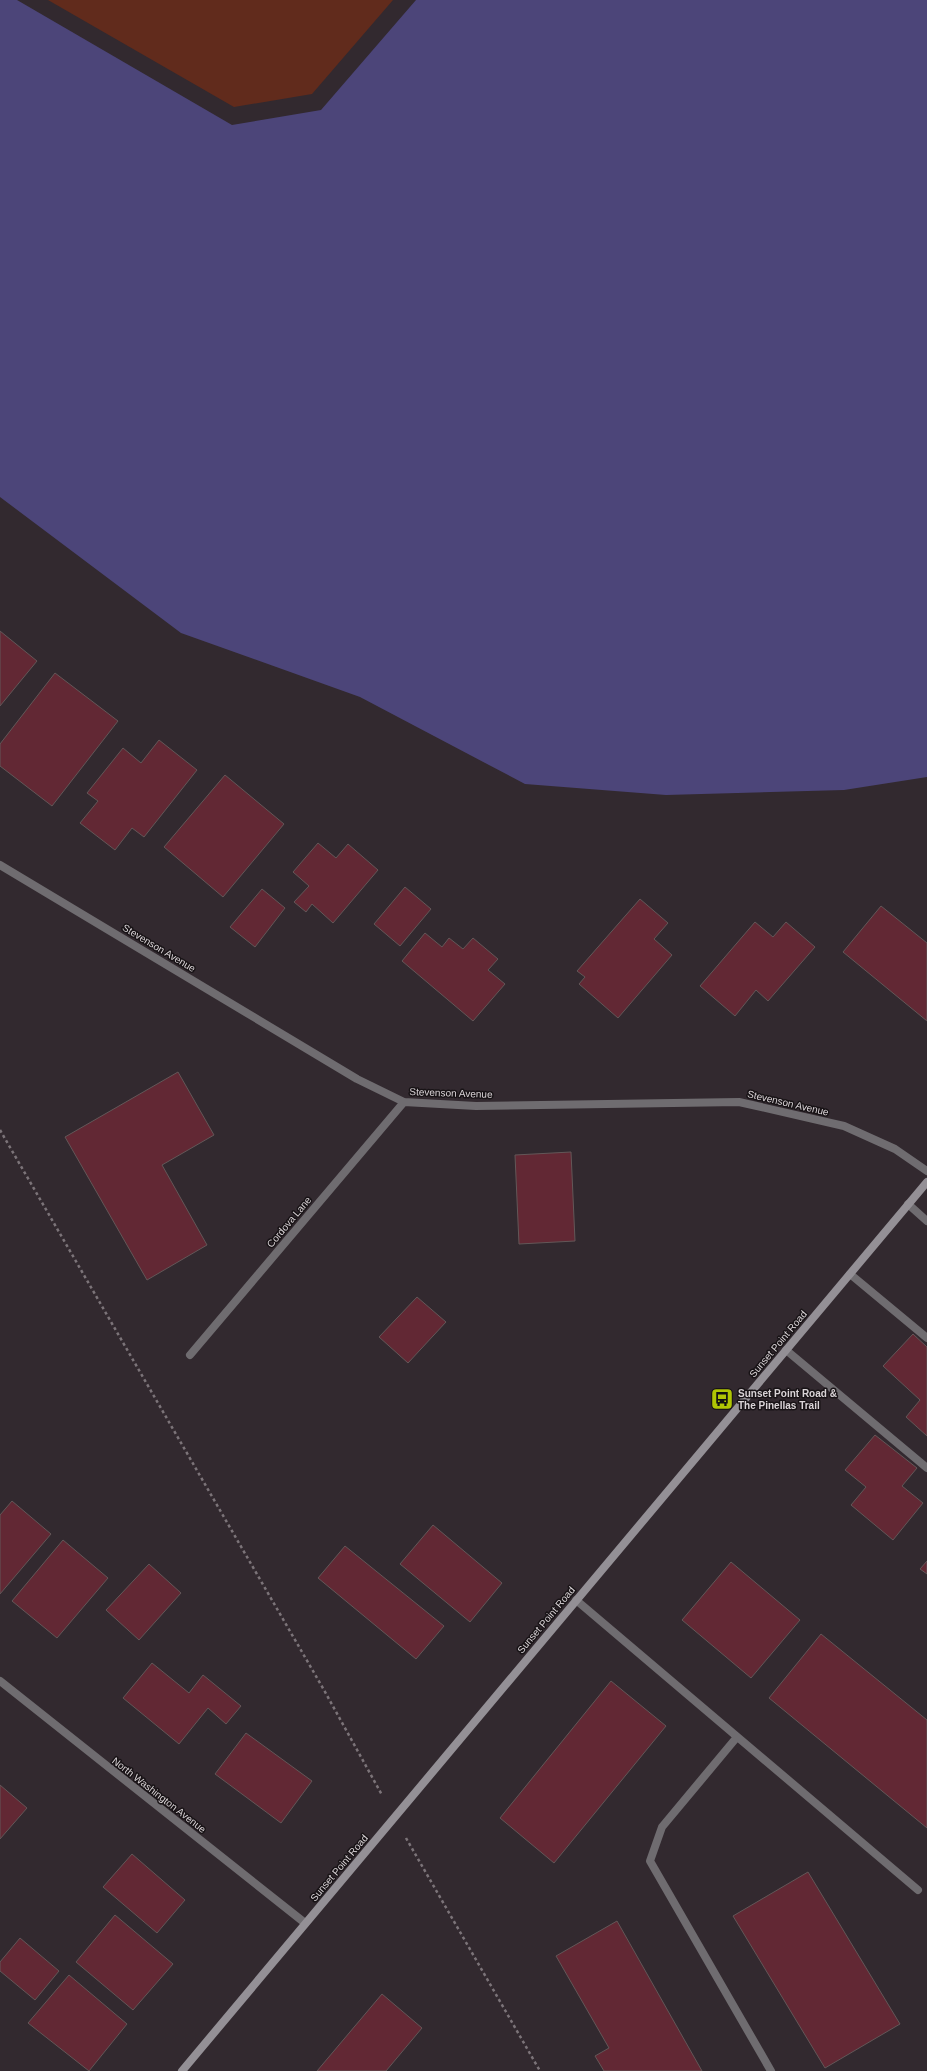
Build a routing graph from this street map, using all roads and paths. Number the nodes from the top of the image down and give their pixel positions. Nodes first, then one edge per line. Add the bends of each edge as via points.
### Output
1 (0, 865) edge
2 (404, 1102) junction
3 (0, 1130) edge
4 (927, 1171) edge
5 (927, 1182) edge
6 (908, 1204) junction
7 (927, 1221) edge
8 (850, 1274) junction
9 (927, 1338) edge
10 (786, 1350) junction
11 (190, 1355) dead end
12 (927, 1468) edge
13 (576, 1600) junction
14 (0, 1681) edge
15 (737, 1737) junction
16 (394, 1817) junction
17 (918, 1890) dead end
18 (305, 1923) junction
19 (182, 2071) edge
20 (540, 2071) edge
21 (771, 2071) edge

1 - 2 street, Stevenson Avenue via 357,1079
2 - 4 street, Stevenson Avenue via 476,1106 739,1102 844,1126 896,1149
2 - 11 street, Cordova Lane
3 - 16 path via 320,1683
5 - 6 main road, Sunset Point Road
6 - 7 street
6 - 8 main road, Sunset Point Road
8 - 9 street
8 - 10 main road, Sunset Point Road
10 - 12 street
10 - 13 main road, Sunset Point Road
13 - 15 street
13 - 16 main road, Sunset Point Road
14 - 18 street, North Washington Avenue
15 - 17 street
15 - 21 street via 662,1827 650,1861
16 - 18 main road, Sunset Point Road
16 - 20 path
18 - 19 main road, Sunset Point Road

